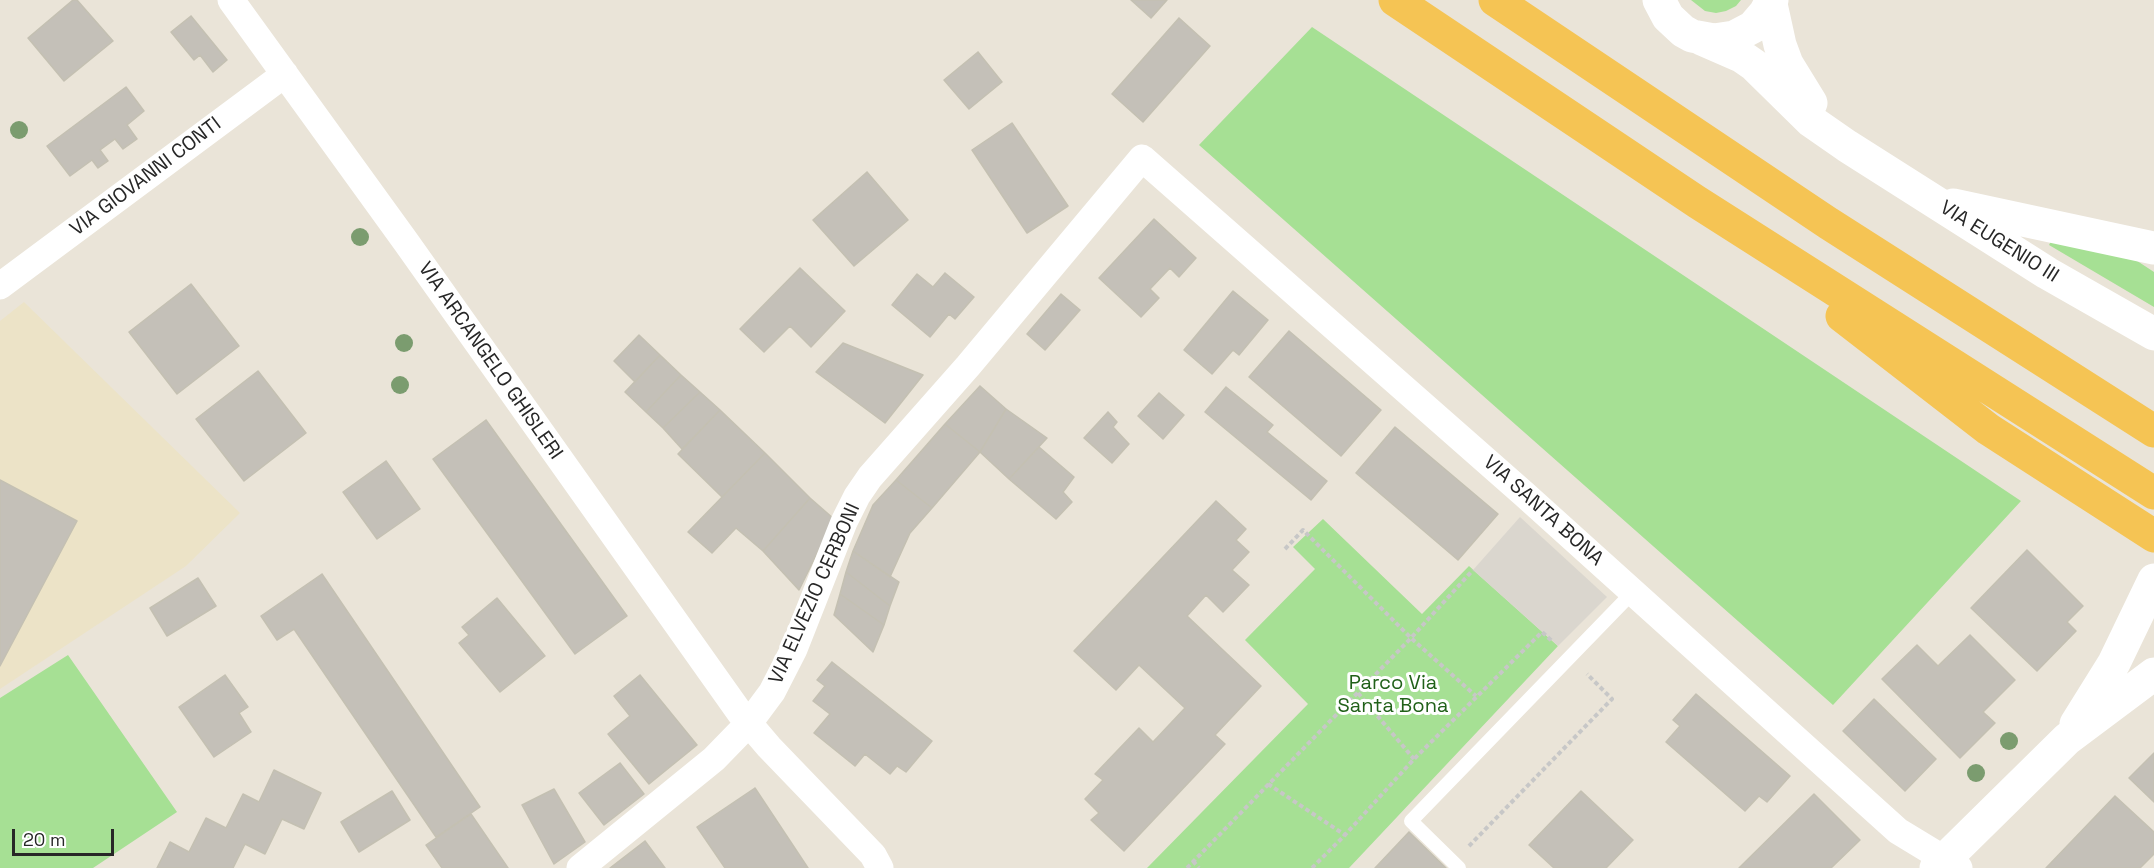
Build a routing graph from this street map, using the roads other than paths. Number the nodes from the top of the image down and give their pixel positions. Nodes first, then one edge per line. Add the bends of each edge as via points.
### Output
1 (231, 0) edge
2 (1395, 0) edge
3 (1495, 0) edge
4 (1771, 2) edge
5 (1658, 6) edge
6 (1702, 39) junction
7 (285, 74) junction
8 (1846, 146) junction
9 (1143, 158) joint
10 (1697, 202) junction
11 (1935, 202) junction
12 (2154, 248) edge
13 (3, 282) edge
14 (2119, 315) junction
15 (2154, 334) edge
16 (2154, 355) edge
17 (2154, 431) edge
18 (2154, 493) edge
19 (2154, 536) edge
20 (2154, 580) edge
21 (1633, 592) junction
22 (2154, 674) edge
23 (749, 723) junction
24 (2067, 739) junction
25 (1947, 865) edge
26 (580, 868) edge
27 (880, 868) edge
28 (1459, 868) edge

1 - 7 street, VIA ARCANGELO GHISLERI
2 - 10 highway
3 - 17 highway via 1828,223
4 - 6 street via 1759,21 1742,34 1723,40
4 - 8 street, VIA EUGENIO III via 1787,64 1807,98
5 - 6 street, VIA EUGENIO III via 1683,31
6 - 8 street, VIA EUGENIO III via 1754,65 1811,121
7 - 13 street, VIA GIOVANNI CONTI
7 - 23 street, VIA ARCANGELO GHISLERI
8 - 11 street, VIA EUGENIO III
9 - 21 street, VIA SANTA BONA
9 - 23 street, VIA ELVEZIO CERBONI via 870,477 844,522 794,649 772,692
10 - 18 highway
10 - 19 highway via 1988,429
11 - 12 street
11 - 14 street, VIA EUGENIO III
14 - 15 street, VIA EUGENIO III
14 - 16 street
20 - 24 street via 2114,663
21 - 25 street, VIA SANTA BONA via 1898,831
21 - 28 lane via 1411,821
22 - 24 street
23 - 26 street, VIA ELVEZIO CERBONI via 714,759
23 - 27 street, VIA ARCANGELO GHISLERI via 873,855
24 - 25 street

